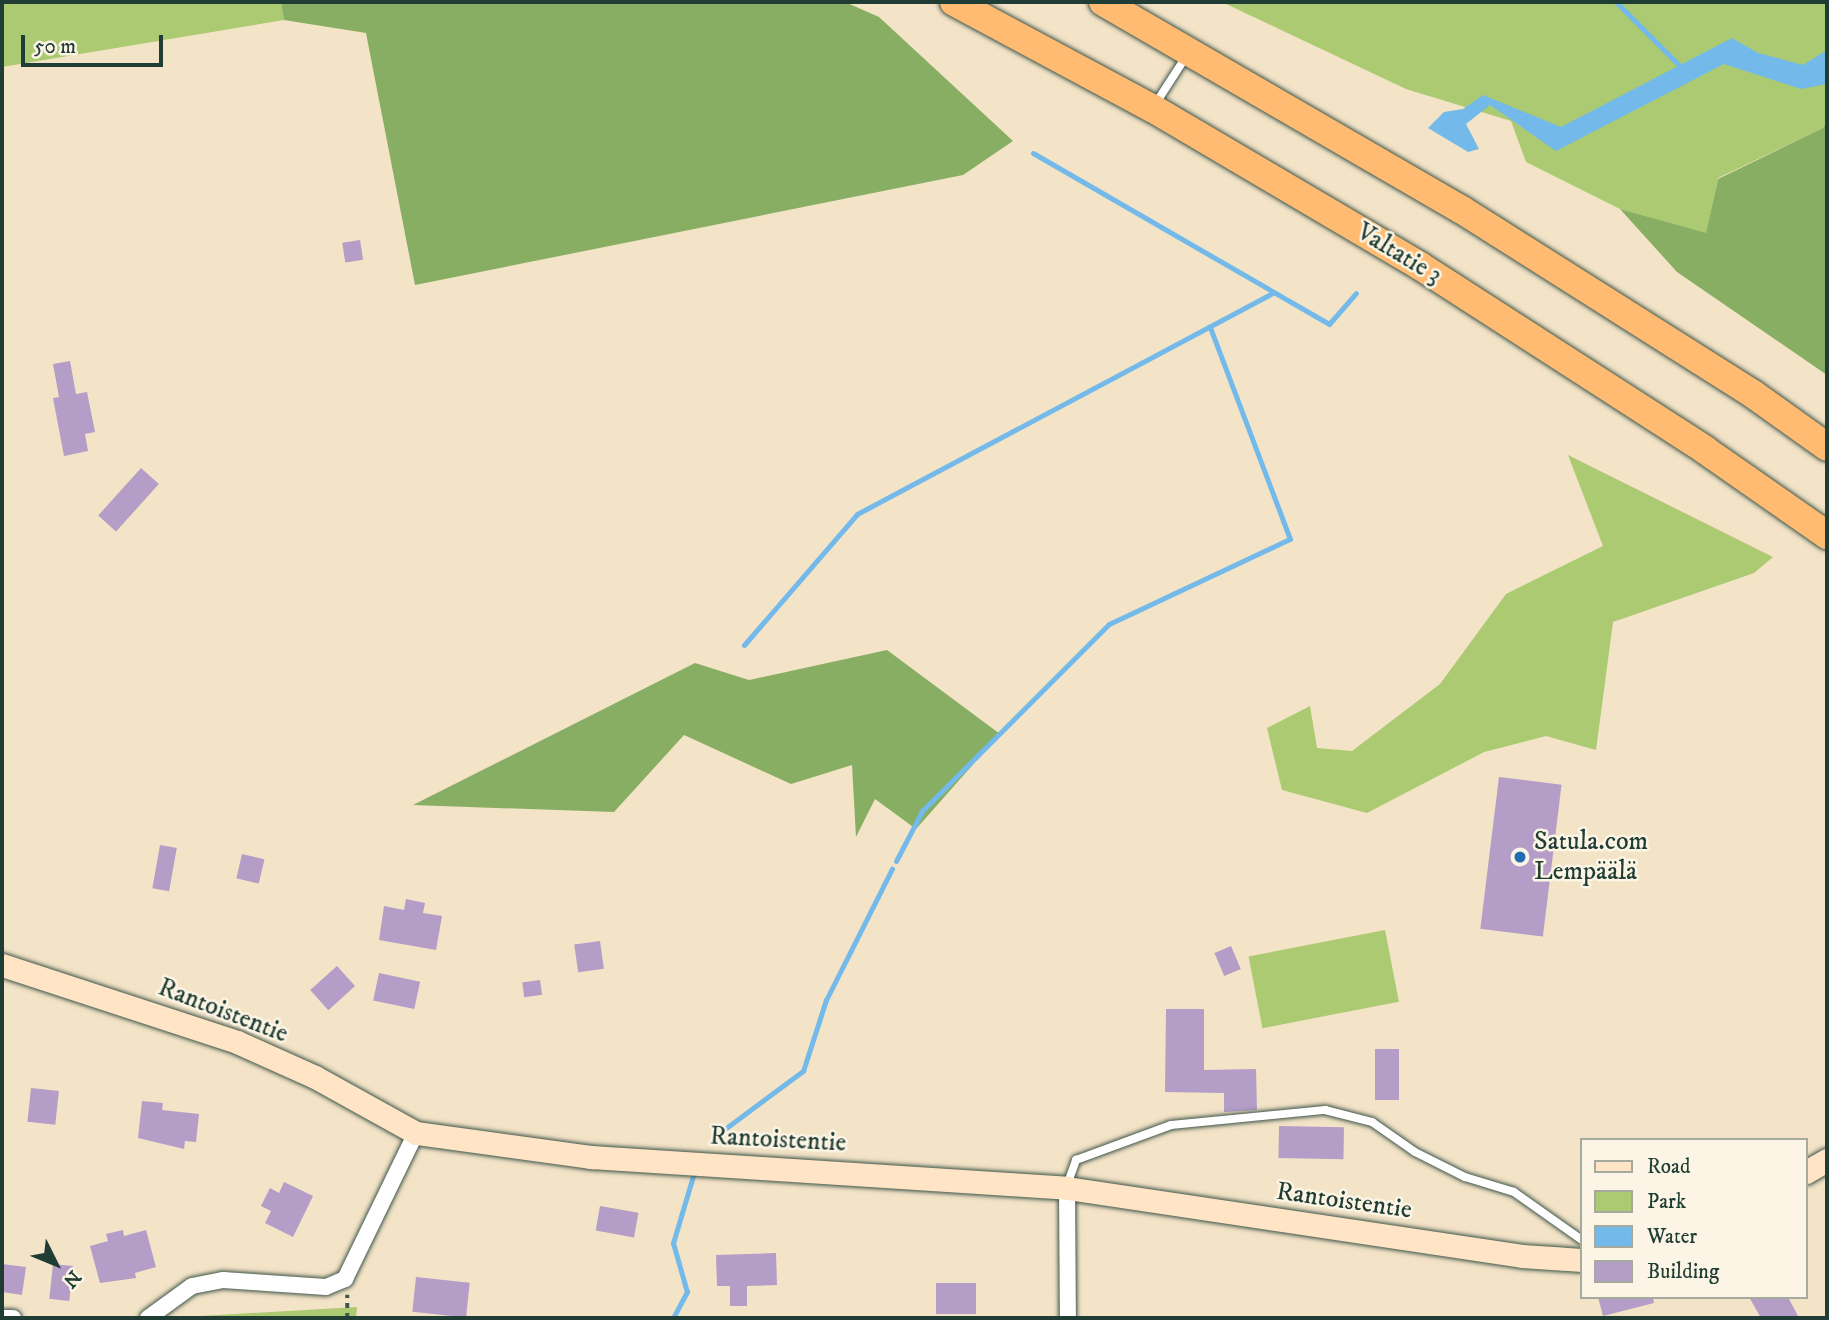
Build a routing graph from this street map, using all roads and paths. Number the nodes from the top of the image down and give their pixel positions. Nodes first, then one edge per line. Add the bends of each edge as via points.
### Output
1 (954, 2) edge
2 (1103, 2) edge
3 (1191, 50) junction
4 (1152, 108) junction
5 (1827, 446) edge
6 (1827, 535) edge
7 (2, 965) edge
8 (416, 1133) junction
9 (1827, 1160) edge
10 (1808, 1171) edge
11 (1067, 1188) junction
12 (1580, 1239) edge
13 (1580, 1260) edge
14 (2, 1318) edge
15 (13, 1318) edge
16 (148, 1318) edge
17 (1068, 1318) edge

1 - 4 highway, Valtatie 3
2 - 3 highway
3 - 4 lane
3 - 5 highway via 1462,210
4 - 6 highway, Valtatie 3 via 1532,335
7 - 8 street, Rantoistentie via 237,1042 314,1077
8 - 11 street, Rantoistentie via 591,1157
8 - 16 street via 345,1279 326,1287 223,1280 192,1286
9 - 10 street
11 - 12 lane via 1076,1160 1171,1125 1325,1110 1372,1122 1453,1171 1514,1192
11 - 13 street, Rantoistentie via 1522,1256
11 - 17 street
14 - 15 street

